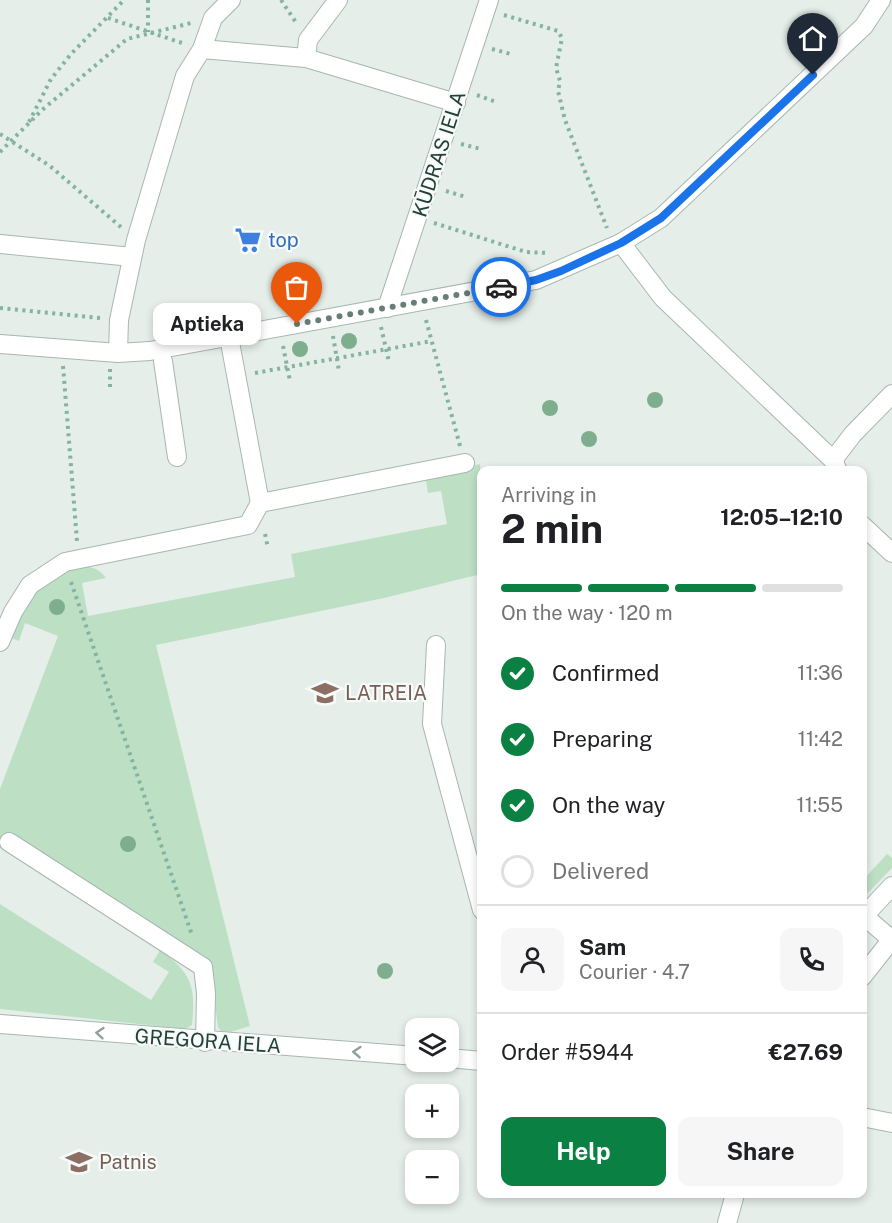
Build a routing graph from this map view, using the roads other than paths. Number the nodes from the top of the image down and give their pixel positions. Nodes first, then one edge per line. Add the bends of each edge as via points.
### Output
1 (231, 0) edge
2 (338, 0) edge
3 (881, 0) edge
4 (488, 4) edge
5 (202, 49) junction
6 (307, 49) junction
7 (456, 103) junction
8 (615, 238) junction
9 (0, 244) edge
10 (134, 248) junction
11 (383, 315) junction
12 (229, 337) junction
13 (0, 344) edge
14 (114, 358) junction
15 (162, 361) dead end
16 (892, 394) edge
17 (177, 458) dead end
18 (465, 463) road end
19 (836, 466) edge
20 (260, 503) junction
21 (867, 530) edge
22 (892, 553) edge
23 (0, 642) edge
24 (436, 645) dead end
25 (9, 842) dead end
26 (892, 886) edge
27 (477, 891) edge
28 (867, 913) edge
29 (867, 920) edge
30 (892, 940) edge
31 (867, 971) edge
32 (0, 1024) edge
33 (205, 1042) junction
34 (405, 1055) edge
35 (459, 1059) edge
36 (477, 1060) edge
37 (867, 1118) edge
38 (892, 1123) edge
39 (734, 1198) edge
40 (727, 1223) edge

1 - 5 street via 213,18
2 - 6 street
3 - 8 street via 864,26 694,189 661,218
4 - 7 street, KŪDRAS IELA
5 - 6 street
5 - 10 street via 185,76
6 - 7 street
7 - 11 street, KŪDRAS IELA
8 - 11 street via 576,264 536,280 421,302
8 - 19 street via 663,298
9 - 10 street
10 - 14 street
11 - 12 street
12 - 14 street
12 - 20 street
13 - 14 street
15 - 17 street
16 - 19 street via 853,434
18 - 20 street
20 - 23 street via 248,525 71,561 30,585
21 - 22 street
24 - 27 street via 432,724
25 - 33 street via 203,967
26 - 28 street
29 - 30 street
30 - 31 street
33 -> 32 street, GREGORA IELA
34 -> 33 street, GREGORA IELA
35 - 36 street
37 - 38 street
39 - 40 street

